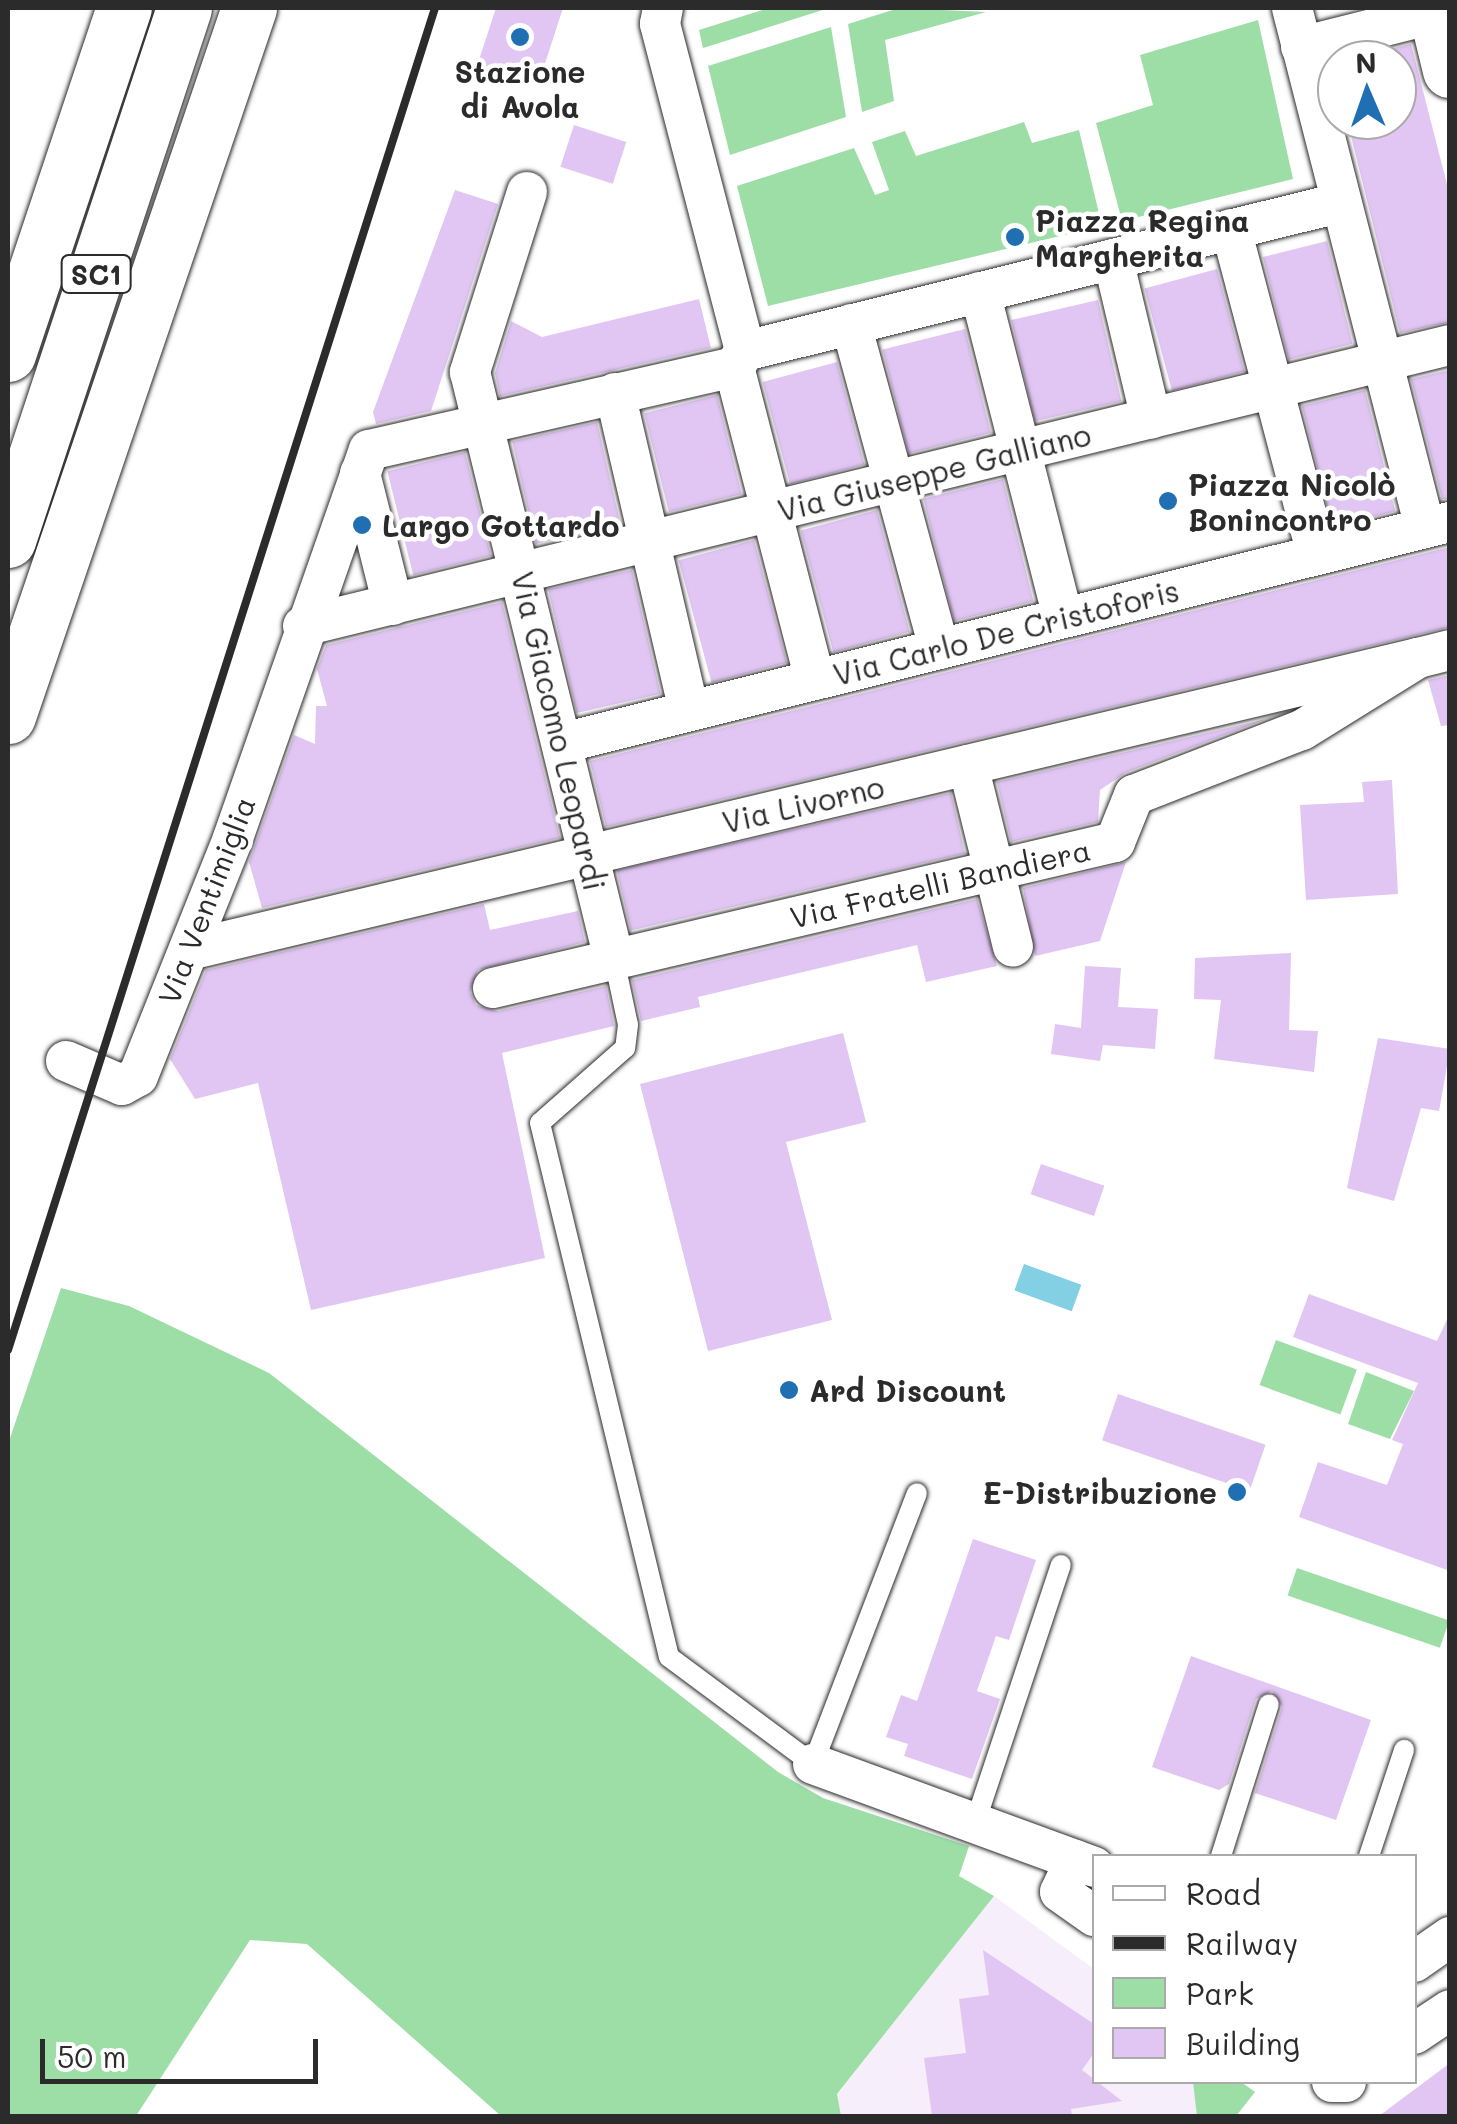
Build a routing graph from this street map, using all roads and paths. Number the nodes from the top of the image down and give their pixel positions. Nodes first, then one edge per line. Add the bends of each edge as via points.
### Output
1 (124, 8) edge
2 (184, 8) edge
3 (249, 8) edge
4 (663, 8) edge
5 (1292, 8) edge
6 (1436, 10) edge
7 (1314, 44) junction
8 (1450, 70) edge
9 (527, 192) dead end
10 (1345, 219) junction
11 (1236, 246) junction
12 (1117, 276) junction
13 (984, 308) junction
14 (855, 340) junction
15 (1450, 346) edge
16 (8, 354) edge
17 (1384, 361) junction
18 (740, 367) junction
19 (1273, 388) junction
20 (618, 403) junction
21 (1151, 419) junction
22 (487, 433) junction
23 (1021, 451) junction
24 (360, 473) junction
25 (894, 482) junction
26 (772, 512) junction
27 (1437, 525) edge
28 (8, 540) edge
29 (650, 541) junction
30 (1317, 555) junction
31 (521, 573) junction
32 (406, 602) junction
33 (1063, 618) junction
34 (299, 637) junction
35 (939, 649) junction
36 (1434, 654) edge
37 (815, 680) junction
38 (689, 711) junction
39 (8, 716) edge
40 (562, 743) junction
41 (968, 765) junction
42 (589, 855) junction
43 (994, 870) junction
44 (1013, 947) dead end
45 (189, 950) junction
46 (614, 960) junction
47 (494, 988) dead end
48 (66, 1062) dead end
49 (918, 1493) dead end
50 (1060, 1566) dead end
51 (1269, 1704) dead end
52 (1404, 1750) dead end
53 (813, 1764) junction
54 (975, 1823) junction
55 (1222, 1854) edge
56 (1370, 1854) edge
57 (1085, 1864) edge
58 (1092, 1915) edge
59 (1450, 1937) edge
60 (1417, 1960) edge
61 (1450, 2010) edge
62 (1417, 2032) edge

1 - 16 street
2 - 28 street, SC1
3 - 39 street
4 - 18 street via 660,24
5 - 7 street
6 - 7 street
6 - 8 street
7 - 10 street
9 - 22 street, Via Giacomo Leopardi via 470,372
10 - 11 street
10 - 17 street
11 - 12 street
11 - 19 street
12 - 13 street
12 - 21 street
13 - 14 street
13 - 23 street
14 - 18 street
14 - 25 street
15 - 17 street, Via Giuseppe Galliano
17 - 19 street, Via Giuseppe Galliano
17 - 27 street
18 - 20 street
18 - 26 street
19 - 21 street, Via Giuseppe Galliano
19 - 30 street
20 - 22 street
20 - 29 street
21 - 23 street, Via Giuseppe Galliano
22 - 24 street via 369,450
22 - 31 street, Via Giacomo Leopardi
23 - 25 street, Via Giuseppe Galliano
23 - 33 street
24 - 32 street
24 - 34 street, Via Ventimiglia
25 - 26 street, Via Giuseppe Galliano
25 - 35 street
26 - 29 street, Via Giuseppe Galliano
26 - 37 street
27 - 30 street, Via Carlo De Cristoforis
29 - 31 street, Via Giuseppe Galliano
29 - 38 street
30 - 33 street, Via Carlo De Cristoforis
31 - 32 street, Via Giuseppe Galliano
31 - 40 street, Via Giacomo Leopardi
32 - 34 street, Via Giuseppe Galliano
33 - 35 street, Via Carlo De Cristoforis
34 - 45 street, Via Ventimiglia
35 - 37 street, Via Carlo De Cristoforis
36 - 41 street, Via Livorno
36 - 43 street, Via Fratelli Bandiera via 1302,730 1134,795 1115,842
37 - 38 street, Via Carlo De Cristoforis
38 - 40 street, Via Carlo De Cristoforis
40 - 42 street, Via Giacomo Leopardi
41 - 42 street, Via Livorno
41 - 43 street
42 - 45 street, Via Livorno
42 - 46 street, Via Giacomo Leopardi
43 - 44 street
43 - 46 street, Via Fratelli Bandiera
45 - 48 street, Via Ventimiglia via 138,1076 122,1085
46 - 47 street, Via Fratelli Bandiera
46 - 53 lane via 628,1025 625,1048 540,1123 664,1638 669,1657
49 - 53 lane
50 - 54 lane
51 - 55 lane
52 - 56 lane
53 - 54 street
54 - 57 street
57 - 58 street via 1060,1892
59 - 60 street
61 - 62 street

